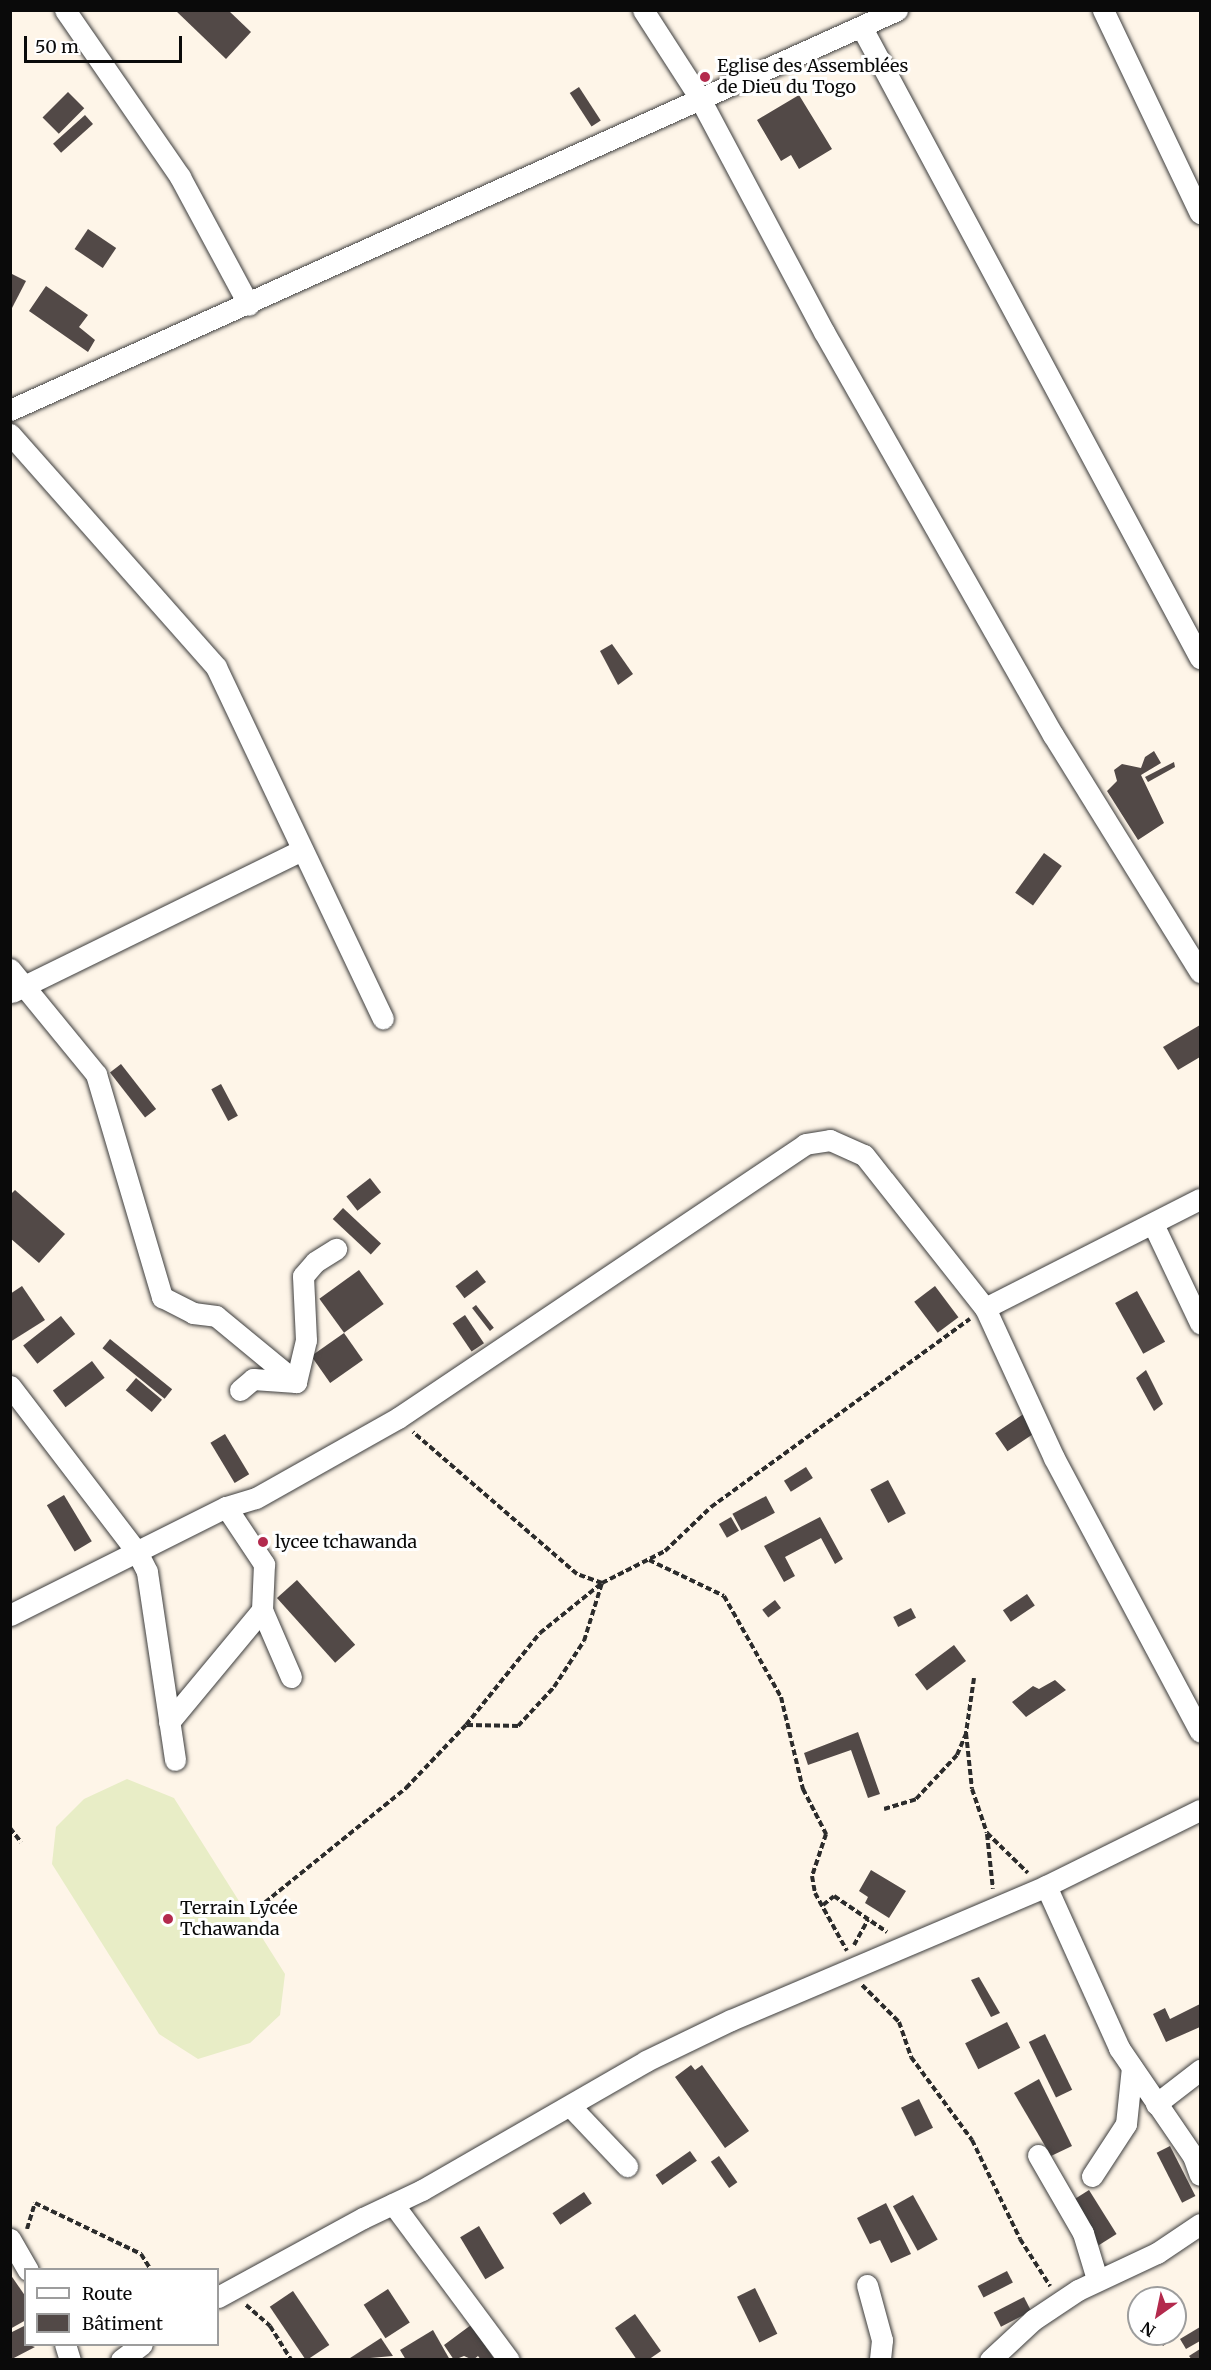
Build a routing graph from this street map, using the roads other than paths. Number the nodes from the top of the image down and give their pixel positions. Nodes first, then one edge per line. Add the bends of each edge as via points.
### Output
1 (64, 10) edge
2 (643, 10) edge
3 (897, 10) edge
4 (1103, 10) edge
5 (862, 28) junction
6 (699, 97) junction
7 (1200, 213) edge
8 (249, 305) junction
9 (10, 410) edge
10 (10, 434) edge
11 (1200, 658) edge
12 (302, 850) junction
13 (10, 969) edge
14 (1200, 972) edge
15 (16, 990) edge
16 (383, 1018) dead end
17 (1200, 1199) edge
18 (1153, 1224) junction
19 (336, 1249) dead end
20 (985, 1308) junction
21 (1200, 1323) edge
22 (296, 1382) junction
23 (10, 1386) edge
24 (240, 1390) dead end
25 (225, 1507) junction
26 (137, 1552) junction
27 (262, 1610) junction
28 (10, 1615) edge
29 (291, 1677) dead end
30 (169, 1722) junction
31 (1200, 1731) edge
32 (175, 1760) dead end
33 (1200, 1810) edge
34 (1046, 1886) junction
35 (1132, 2067) junction
36 (1200, 2070) edge
37 (1156, 2104) junction
38 (570, 2106) junction
39 (1038, 2155) dead end
40 (627, 2166) dead end
41 (1200, 2175) edge
42 (1092, 2176) dead end
43 (393, 2204) junction
44 (1200, 2224) edge
45 (1097, 2279) junction
46 (867, 2285) dead end
47 (225, 2294) edge
48 (139, 2346) edge
49 (121, 2360) edge
50 (509, 2360) edge
51 (880, 2360) edge
52 (990, 2360) edge

1 - 8 street via 180,177
2 - 6 street
3 - 5 street
4 - 7 street
5 - 6 street
5 - 11 street
6 - 8 street
6 - 14 street via 824,332 1047,725
8 - 9 street
10 - 12 street via 216,667
12 - 15 street
12 - 16 street
13 - 15 street
15 - 22 street via 96,1074 162,1297 193,1313 216,1316
17 - 18 street
18 - 20 street
18 - 21 street
19 - 22 street via 315,1262 303,1276 306,1340
20 - 25 street via 864,1155 830,1140 805,1144 398,1418 256,1498
20 - 31 street via 1054,1458
22 - 24 street via 253,1379
23 - 26 street
25 - 26 street
25 - 27 street via 264,1564
26 - 28 street
26 - 30 street via 147,1572
27 - 29 street
27 - 30 street
30 - 32 street
33 - 34 street
34 - 35 street
34 - 38 street via 646,2061
35 - 37 street
35 - 42 street via 1126,2124
36 - 37 street
37 - 41 street via 1193,2156
38 - 40 street
38 - 43 street
39 - 45 street via 1083,2233
43 - 47 street
43 - 50 street
44 - 45 street via 1157,2253
45 - 52 street via 1060,2302
46 - 51 street via 882,2340
48 - 49 street

